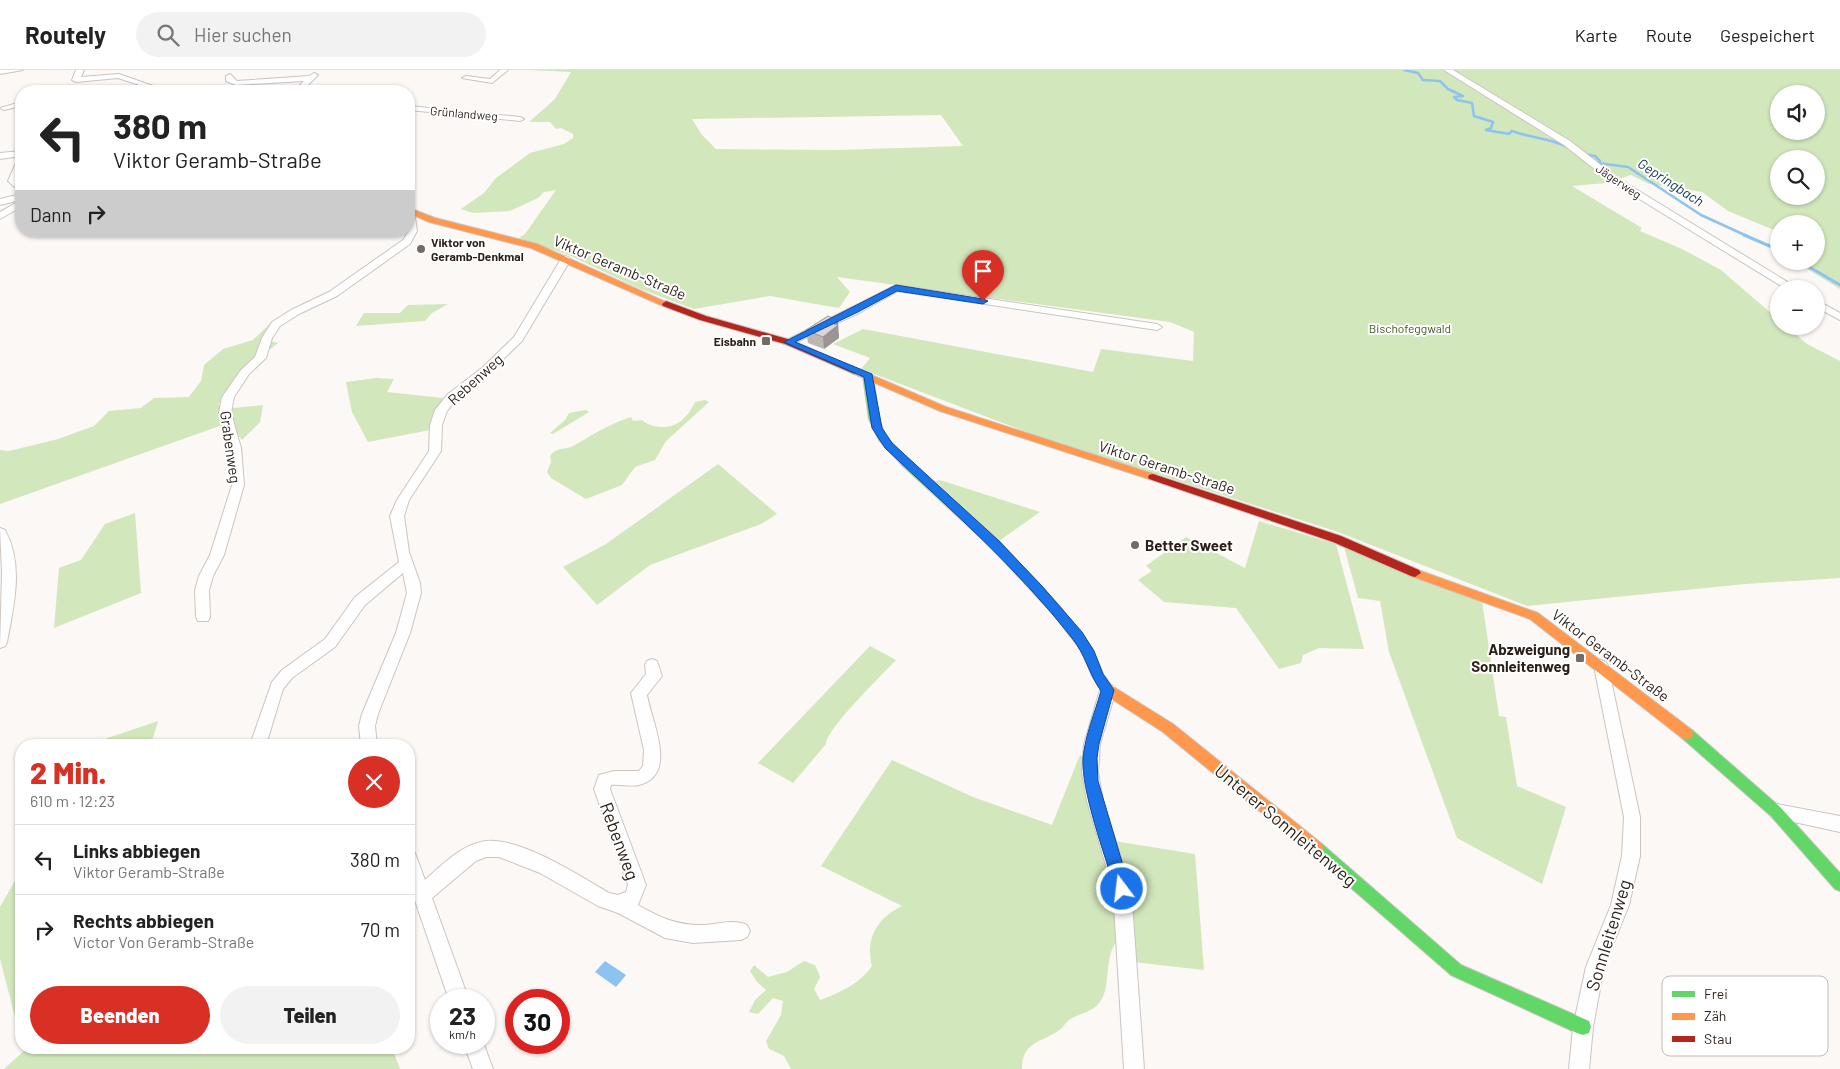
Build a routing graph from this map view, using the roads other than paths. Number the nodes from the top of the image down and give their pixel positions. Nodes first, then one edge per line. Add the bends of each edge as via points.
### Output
1 (18, 70) edge
2 (80, 70) edge
3 (504, 70) edge
4 (1448, 70) edge
5 (0, 72) edge
6 (313, 74) edge
7 (230, 76) dead end
8 (466, 78) dead end
9 (146, 85) edge
10 (305, 85) edge
11 (15, 105) edge
12 (4, 108) dead end
13 (415, 109) edge
14 (520, 119) dead end
15 (15, 155) edge
16 (0, 156) edge
17 (15, 198) edge
18 (0, 202) edge
19 (15, 206) edge
20 (415, 213) edge
21 (0, 216) edge
22 (409, 237) edge
23 (566, 258) junction
24 (1779, 280) edge
25 (1825, 308) edge
26 (1840, 317) edge
27 (1157, 327) dead end
28 (788, 342) junction
29 (868, 376) junction
30 (0, 533) edge
31 (406, 563) junction
32 (203, 617) dead end
33 (0, 642) edge
34 (652, 665) dead end
35 (1601, 666) junction
36 (1108, 690) junction
37 (260, 739) edge
38 (368, 739) edge
39 (1776, 812) junction
40 (1840, 824) edge
41 (415, 876) edge
42 (1840, 884) edge
43 (422, 896) junction
44 (618, 904) junction
45 (741, 931) dead end
46 (454, 989) edge
47 (1583, 1027) junction
48 (478, 1054) edge
49 (483, 1069) edge
50 (1134, 1069) edge
51 (1580, 1069) edge

1 - 5 street
2 - 9 street via 76,80 119,76
3 - 8 street via 492,81
4 - 24 street, Jägerweg via 1581,153 1613,179
6 - 7 street via 236,82 230,81
6 - 10 street
11 - 12 street
13 - 14 street, Grünlandweg
15 - 16 street
17 - 18 street
19 - 21 street
20 - 23 street, Viktor Geramb-Straße via 528,244
22 - 32 street, Grabenweg via 407,242 333,294 276,324 260,358 245,372 228,397 225,413 234,448 238,485 217,555 202,590
23 - 28 street, Viktor Geramb-Straße via 655,300 703,318
23 - 31 street, Rebenweg via 518,338 486,370 452,397 442,410 436,425 435,451 403,500 398,516 397,528
25 - 26 street
27 - 28 street via 896,288
28 - 29 street, Viktor Geramb-Straße
29 - 35 street, Viktor Geramb-Straße via 942,409 1252,509 1534,616
29 - 36 street, Unterer Sonnleitenweg via 874,419 882,438 988,537 1038,589 1078,636
30 - 33 street via 10,578
31 - 37 street via 360,600 330,643 287,674 277,686
31 - 38 street, Rebenweg via 413,583 412,605 370,714
34 - 44 street, Rebenweg via 654,676 639,694 653,758 650,770 641,777 610,777 602,789 637,884 633,898
35 - 39 street, Viktor Geramb-Straße via 1671,719
35 - 47 street, Sonnleitenweg via 1632,817 1631,856 1620,905 1595,968
36 - 47 street, Unterer Sonnleitenweg via 1168,728 1290,825 1456,970
36 - 50 street via 1092,744 1090,772 1095,801 1122,889
39 - 40 street
39 - 42 street, Viktor Geramb-Straße
41 - 43 street
43 - 44 street, Rebenweg via 472,855 497,849 536,863 592,890 605,901
43 - 46 street
44 - 45 street, Rebenweg via 666,930 686,933
47 - 51 street, Sonnleitenweg
48 - 49 street

